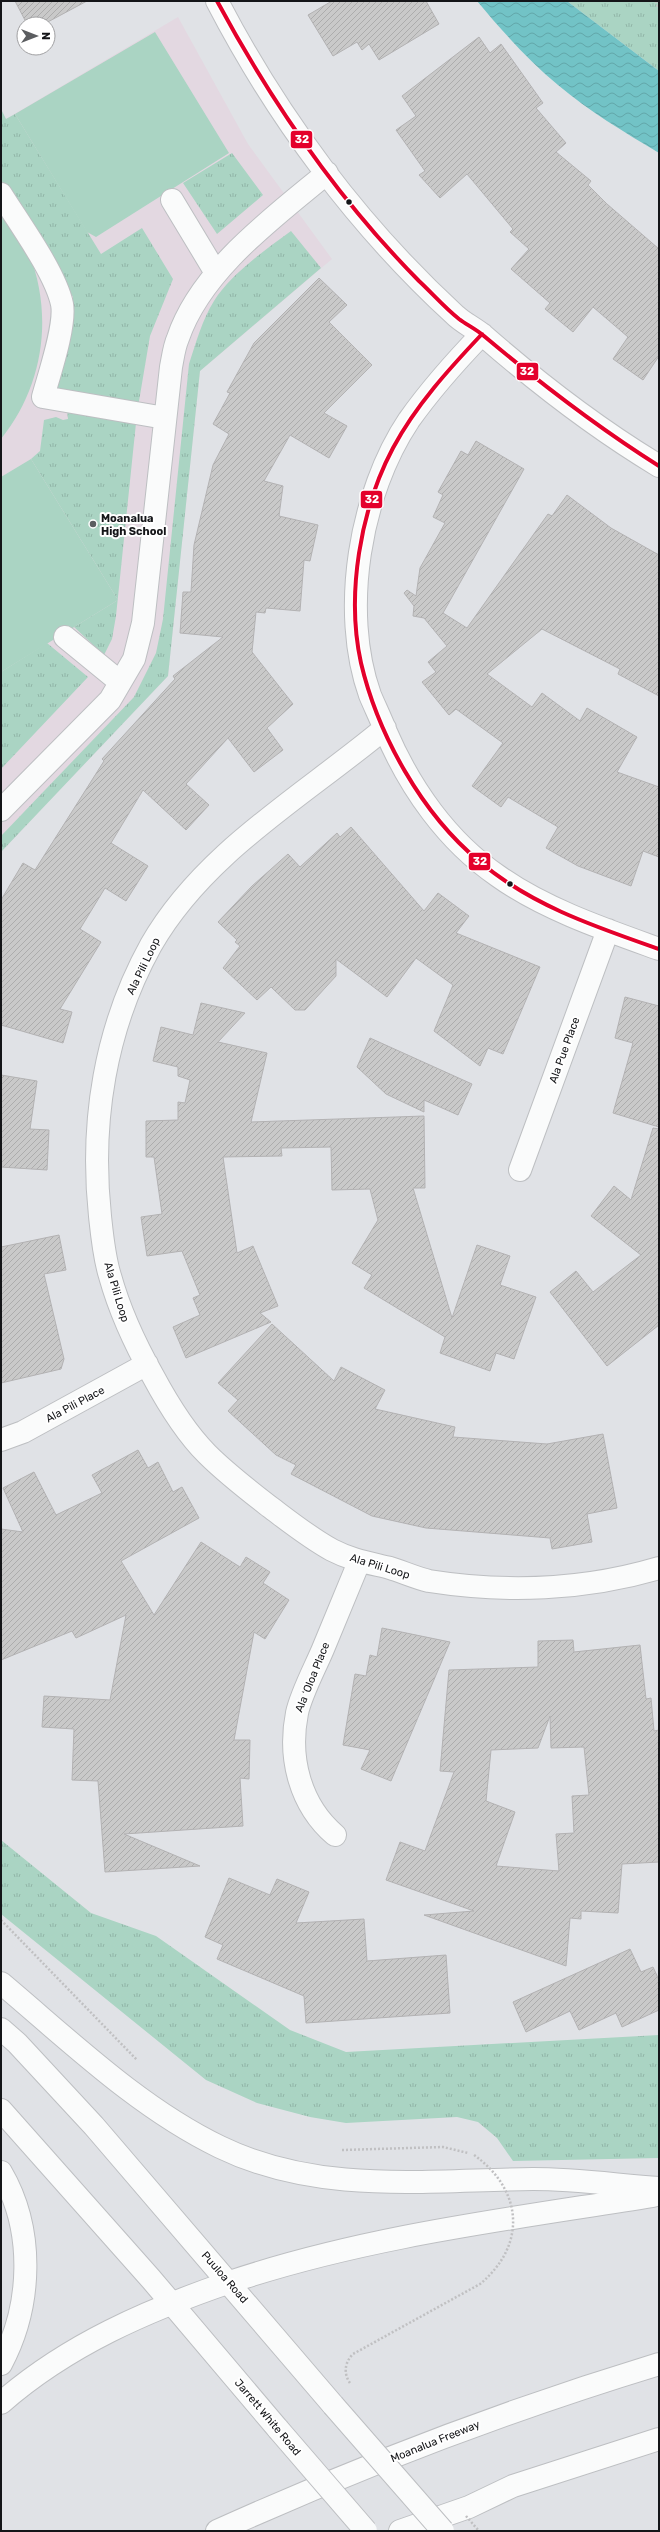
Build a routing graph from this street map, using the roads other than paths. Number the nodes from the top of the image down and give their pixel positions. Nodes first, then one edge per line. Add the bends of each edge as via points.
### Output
1 (217, 1) edge
2 (327, 173) junction
3 (1, 194) edge
4 (172, 200) dead end
5 (216, 273) junction
6 (482, 334) junction
7 (165, 418) junction
8 (659, 466) edge
9 (65, 637) dead end
10 (120, 682) junction
11 (385, 728) junction
12 (1, 810) edge
13 (608, 930) junction
14 (659, 949) edge
15 (520, 1170) dead end
16 (146, 1364) junction
17 (1, 1440) edge
18 (359, 1562) junction
19 (659, 1568) edge
20 (335, 1834) dead end
21 (1, 1983) edge
22 (1, 2028) edge
23 (1, 2110) edge
24 (1, 2172) edge
25 (659, 2188) edge
26 (659, 2195) edge
27 (230, 2282) junction
28 (171, 2303) junction
29 (1, 2364) edge
30 (659, 2364) edge
31 (1, 2403) edge
32 (659, 2439) edge
33 (467, 2510) junction
34 (217, 2531) edge
35 (366, 2531) edge
36 (400, 2531) edge
37 (426, 2531) edge
38 (443, 2531) edge

1 - 2 main road via 239,44 272,98
2 - 5 main road
2 - 6 main road via 407,267 456,316
3 - 7 main road via 49,273 62,304 58,340 43,397
4 - 5 main road
5 - 7 main road via 189,312 178,338 171,367
6 - 8 main road via 566,404 618,442
6 - 11 main road via 443,375 409,421 392,451 367,520 359,556 357,627 370,694
7 - 10 main road via 143,623 134,659
9 - 10 main road
10 - 12 main road via 110,700
11 - 13 main road via 397,757 422,800 471,854 498,876 533,897
11 - 16 main road, Ala Pili Loop via 240,842 204,876 152,944 120,1019 108,1057 99,1103 97,1188 109,1272 132,1336
13 - 14 main road
13 - 15 main road, Ala Pue Place
16 - 17 main road, Ala Pili Place via 30,1428
16 - 18 main road, Ala Pili Loop via 185,1427 205,1452 234,1480 332,1550
18 - 19 main road, Ala Pili Loop via 426,1580 506,1587 568,1586 631,1576
18 - 20 main road, Ala ʻOloa Place via 297,1713 294,1757 298,1778 318,1817
21 - 25 main road via 118,2081 175,2121 220,2148 262,2163 313,2177 366,2183 536,2179
22 - 27 main road, Puuloa Road via 94,2126
23 - 28 main road via 41,2152
24 - 29 main road via 12,2190 19,2220 25,2249 26,2286 12,2343
26 - 27 main road via 389,2238 267,2269
27 - 28 main road
27 - 38 main road, Puuloa Road, bridge
28 - 31 main road via 129,2321 88,2343 48,2367
28 - 35 main road, Jarrett White Road, bridge
30 - 34 main road, Moanalua Freeway via 556,2395 452,2432
32 - 33 main road via 513,2486
33 - 36 main road
33 - 37 main road

